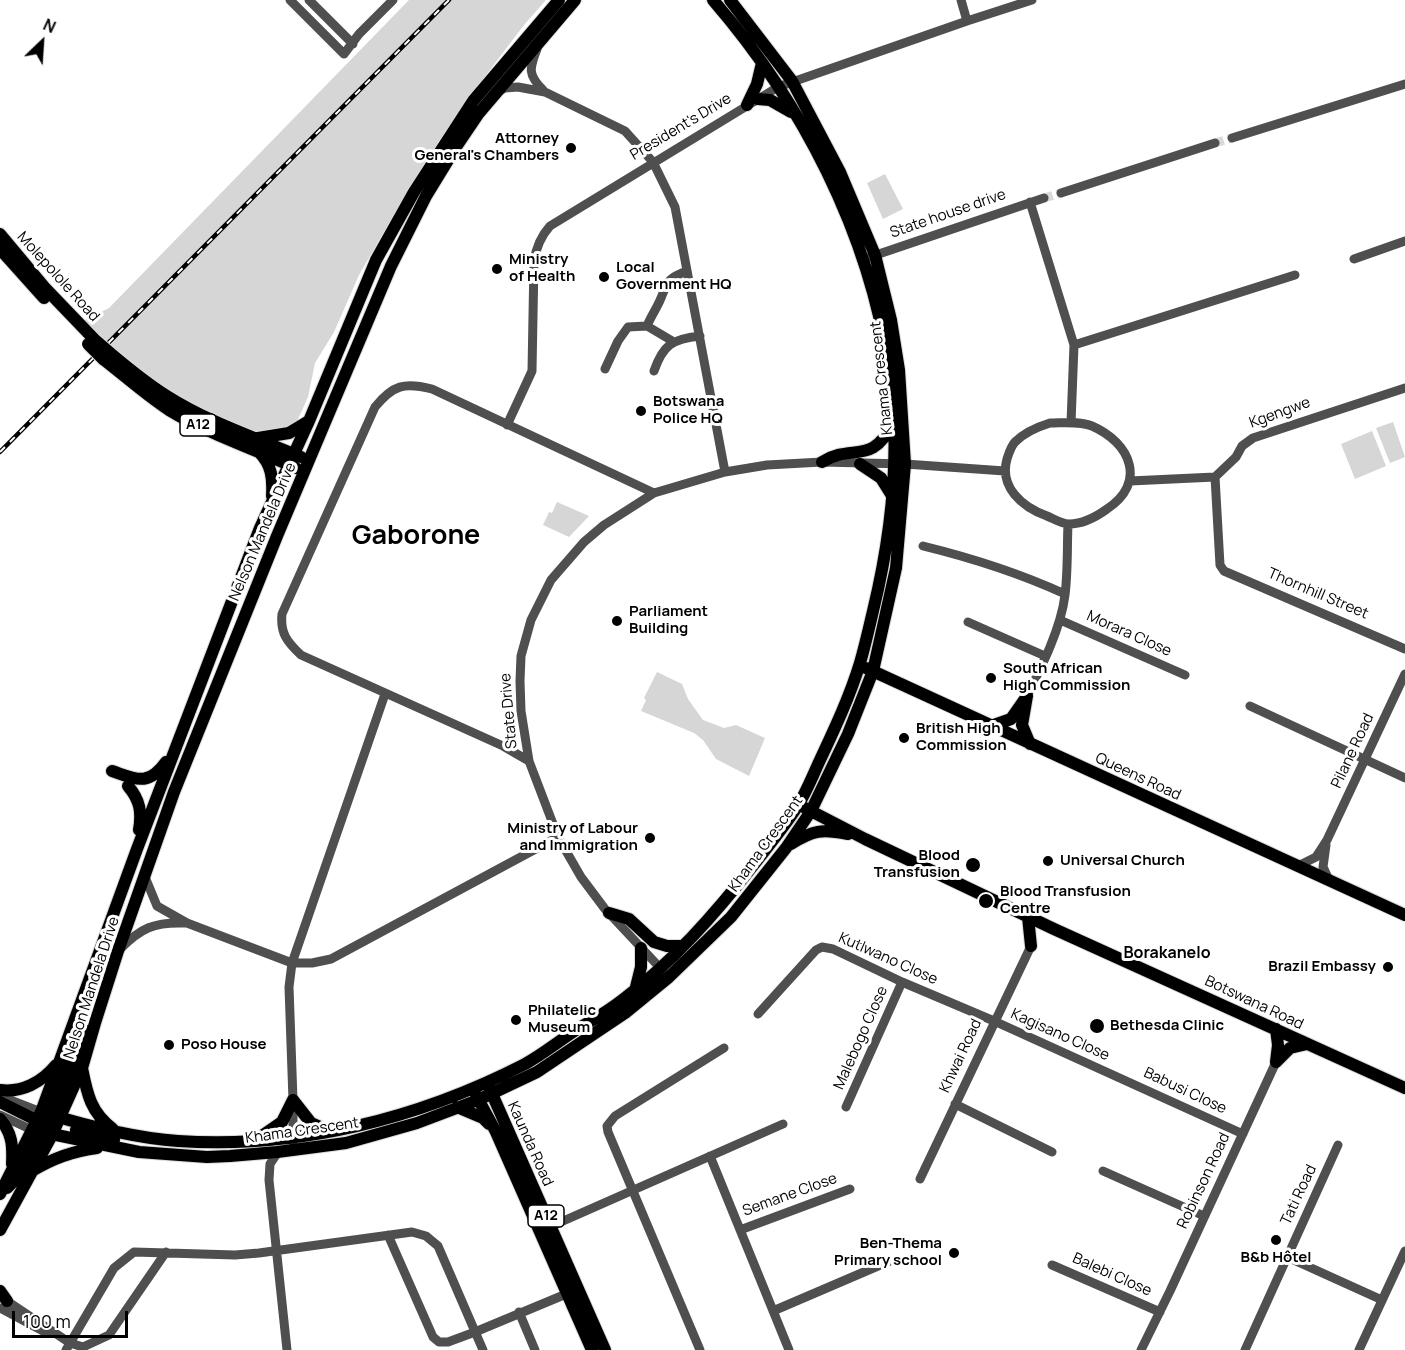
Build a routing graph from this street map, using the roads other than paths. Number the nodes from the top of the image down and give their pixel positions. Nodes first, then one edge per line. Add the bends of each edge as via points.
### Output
1 (290, 0) edge
2 (309, 0) edge
3 (393, 0) edge
4 (559, 0) edge
5 (575, 0) edge
6 (713, 0) edge
7 (730, 0) edge
8 (961, 0) edge
9 (1032, 0) edge
10 (967, 21) junction
11 (541, 39) junction
12 (350, 41) junction
13 (762, 63) junction
14 (792, 81) junction
15 (1405, 84) edge
16 (778, 87) junction
17 (496, 92) junction
18 (545, 92) junction
19 (752, 102) junction
20 (797, 116) junction
21 (1232, 138) tunnel mouth
22 (1215, 143) tunnel mouth
23 (653, 162) junction
24 (1061, 193) tunnel mouth
25 (1044, 198) tunnel mouth
26 (1030, 202) junction
27 (0, 234) edge
28 (1405, 241) edge
29 (0, 249) edge
30 (875, 255) junction
31 (1354, 259) dead end
32 (862, 260) junction
33 (687, 272) junction
34 (1296, 275) dead end
35 (647, 326) junction
36 (699, 336) junction
37 (91, 341) junction
38 (674, 342) junction
39 (1074, 345) junction
40 (605, 369) dead end
41 (654, 371) dead end
42 (1405, 388) edge
43 (309, 421) junction
44 (893, 421) junction
45 (1071, 423) junction
46 (507, 425) junction
47 (257, 444) junction
48 (292, 460) junction
49 (822, 462) junction
50 (860, 464) junction
51 (899, 464) junction
52 (307, 466) junction
53 (1005, 471) junction
54 (725, 472) junction
55 (1215, 477) junction
56 (1130, 481) junction
57 (654, 493) junction
58 (892, 495) junction
59 (272, 501) junction
60 (1068, 524) junction
61 (923, 546) dead end
62 (1065, 594) junction
63 (1060, 620) junction
64 (968, 622) dead end
65 (1405, 649) edge
66 (1045, 656) junction
67 (860, 665) junction
68 (873, 671) junction
69 (1405, 674) edge
70 (1185, 675) dead end
71 (385, 694) junction
72 (1027, 696) junction
73 (1250, 706) dead end
74 (991, 726) junction
75 (177, 744) junction
76 (1030, 744) junction
77 (1366, 760) junction
78 (529, 761) junction
79 (112, 771) dead end
80 (1405, 778) edge
81 (128, 786) dead end
82 (799, 804) junction
83 (811, 811) junction
84 (858, 835) junction
85 (558, 837) junction
86 (1327, 840) junction
87 (786, 848) junction
88 (137, 849) junction
89 (1298, 866) junction
90 (145, 877) junction
91 (1329, 880) junction
92 (609, 913) junction
93 (1405, 915) edge
94 (1028, 917) junction
95 (187, 923) junction
96 (1054, 929) junction
97 (682, 946) junction
98 (1031, 946) junction
99 (641, 948) junction
100 (118, 951) junction
101 (292, 963) junction
102 (659, 967) junction
103 (669, 977) junction
104 (902, 982) junction
105 (636, 988) junction
106 (758, 1014) dead end
107 (994, 1021) junction
108 (94, 1023) junction
109 (1276, 1029) junction
110 (1306, 1044) junction
111 (724, 1048) dead end
112 (62, 1058) junction
113 (1276, 1062) junction
114 (82, 1068) junction
115 (537, 1072) junction
116 (1114, 1075) joint
117 (486, 1081) junction
118 (473, 1087) junction
119 (1405, 1088) edge
120 (0, 1090) edge
121 (492, 1093) junction
122 (0, 1096) edge
123 (293, 1100) junction
124 (478, 1100) junction
125 (0, 1102) edge
126 (955, 1104) junction
127 (456, 1107) junction
128 (846, 1107) dead end
129 (0, 1117) edge
130 (503, 1119) junction
131 (47, 1123) junction
132 (783, 1124) dead end
133 (115, 1131) junction
134 (332, 1132) junction
135 (496, 1132) junction
136 (1243, 1134) junction
137 (255, 1140) junction
138 (293, 1144) junction
139 (1338, 1145) dead end
140 (107, 1146) junction
141 (150, 1152) junction
142 (278, 1152) junction
143 (1052, 1152) dead end
144 (255, 1154) junction
145 (710, 1156) junction
146 (12, 1168) junction
147 (31, 1171) junction
148 (1103, 1172) dead end
149 (920, 1179) dead end
150 (269, 1180) junction
151 (850, 1189) dead end
152 (632, 1190) junction
153 (0, 1194) edge
154 (1204, 1216) junction
155 (545, 1229) junction
156 (0, 1230) edge
157 (740, 1230) junction
158 (388, 1235) junction
159 (1405, 1251) edge
160 (166, 1252) junction
161 (276, 1252) junction
162 (1287, 1257) junction
163 (892, 1260) dead end
164 (1052, 1265) dead end
165 (573, 1291) junction
166 (2, 1300) edge
167 (1382, 1300) junction
168 (773, 1311) junction
169 (519, 1312) junction
170 (1160, 1312) junction
171 (475, 1332) junction
172 (68, 1346) edge
173 (287, 1350) edge
174 (483, 1350) edge
175 (535, 1350) edge
176 (592, 1350) edge
177 (605, 1350) edge
178 (700, 1350) edge
179 (789, 1350) edge
180 (1141, 1350) edge
181 (1245, 1350) edge
182 (1359, 1350) edge

1 - 12 street via 341,51
2 - 12 street
3 - 12 street
4 - 43 main road, Nelson Mandela Drive via 473,101 414,192 376,260
5 - 11 main road, Nelson Mandela Drive
6 - 13 main road, Khama Crescent
7 - 14 main road, Khama Crescent
8 - 10 street
9 - 10 street, President's Drive
10 - 14 street, President's Drive
11 - 17 main road, Nelson Mandela Drive
11 - 18 street via 530,67 535,82
13 - 16 main road, Khama Crescent
13 - 19 main road
14 - 16 street, President's Drive
14 - 30 main road, Khama Crescent via 840,172
15 - 21 street
16 - 19 street, President's Drive
16 - 20 main road, Khama Crescent
17 - 18 street via 518,87
17 - 52 main road, Nelson Mandela Drive via 456,147 398,251
18 - 23 street via 626,131
19 - 20 main road via 770,100
19 - 23 street, President's Drive
20 - 32 main road, Khama Crescent via 830,176
22 - 24 street
23 - 33 street via 675,207
23 - 46 street, President's Drive via 545,232 534,261 532,371
25 - 26 street, State house drive
26 - 30 street, State house drive
26 - 39 street
27 - 37 main road, Molepolole Road / A12
28 - 31 street
29 - 37 main road, Molepolole Road / A12
30 - 32 street, State house drive
30 - 51 main road, Khama Crescent via 897,360
32 - 44 main road, Khama Crescent via 880,323
33 - 35 street via 664,285
33 - 36 street
34 - 39 street
35 - 38 street
35 - 40 street via 628,327
36 - 38 street
36 - 54 street
37 - 47 main road, A12, bridge via 169,410 194,423
38 - 41 street via 667,346
39 - 45 street
42 - 55 street, Kgengwe via 1248,441
43 - 47 main road
43 - 48 main road, Nelson Mandela Drive
44 - 49 main road via 884,439 869,451 830,457
44 - 51 main road, Khama Crescent
45 - 53 street via 1050,423 1032,429 1012,444
45 - 56 street via 1091,425 1121,446 1130,462
46 - 57 street
46 - 71 street via 418,386 399,386 375,407 282,614 281,627 284,637 301,655
47 - 48 main road, A12
47 - 59 main road via 270,468
48 - 52 main road, A12
48 - 59 main road, Nelson Mandela Drive
49 - 50 street, State Drive
49 - 54 street, State Drive
50 - 51 street, State Drive
50 - 58 main road via 881,478
51 - 53 street, State Drive
51 - 58 main road, Khama Crescent
51 - 68 main road, Khama Crescent via 896,568
52 - 90 main road, Nelson Mandela Drive via 174,792
53 - 60 street via 1008,486 1020,501 1040,514
54 - 57 street, State Drive
55 - 56 street
55 - 65 street, Thornhill Street via 1220,565 1224,570
56 - 60 street via 1119,502 1095,518
57 - 78 street, State Drive via 584,542 551,580 538,602 525,635 521,659 521,711
58 - 67 main road, Khama Crescent via 885,564
59 - 75 main road, Nelson Mandela Drive
60 - 62 street
61 - 62 street via 1028,577
62 - 63 street
63 - 66 street
63 - 70 street, Morara Close
64 - 66 street
66 - 72 street
67 - 68 main road, Queens Road
67 - 82 main road, Khama Crescent
68 - 74 main road, Queens Road
68 - 83 main road, Khama Crescent
69 - 77 street, Pilane Road
71 - 78 street
71 - 101 street
72 - 74 main road via 1011,719
72 - 76 main road via 1022,725
73 - 77 street
74 - 76 main road, Queens Road
75 - 79 main road via 151,777 138,779
75 - 88 main road, Nelson Mandela Drive
76 - 89 main road, Queens Road
77 - 80 street
77 - 86 street, Pilane Road
78 - 85 street, State Drive
81 - 88 main road via 141,811
82 - 83 main road, Botswana Road
82 - 97 main road, Khama Crescent via 722,905
83 - 84 main road, Botswana Road
83 - 87 main road, Khama Crescent
84 - 87 main road via 823,830 812,832
84 - 94 main road, Botswana Road
85 - 92 street, State Drive via 581,878
85 - 101 street via 331,959
86 - 89 street via 1316,857
86 - 91 street via 1323,862
87 - 103 main road, Khama Crescent via 731,917
88 - 112 main road, Nelson Mandela Drive
89 - 91 main road, Queens Road
90 - 95 street via 157,906
90 - 100 main road, Nelson Mandela Drive
91 - 93 main road, Queens Road
92 - 97 main road via 629,919 654,942
92 - 99 street, State Drive
94 - 96 main road, Botswana Road
94 - 98 main road
95 - 100 street via 148,927 134,934
95 - 101 street
96 - 98 main road
96 - 109 main road, Botswana Road
97 - 102 main road, Khama Crescent
98 - 107 street, Khwai Road
99 - 102 street, State Drive
99 - 105 main road
100 - 108 main road, Nelson Mandela Drive
101 - 123 street via 289,987
102 - 103 street, State Drive
102 - 105 main road, Khama Crescent
103 - 115 main road, Khama Crescent via 625,1013
104 - 106 street, Kutlwano Close via 822,947
104 - 107 street, Kutlwano Close
104 - 128 street, Malebogo Close
105 - 117 main road, Khama Crescent via 527,1063
107 - 116 street, Kagisano Close
107 - 126 street, Khwai Road
108 - 114 main road, Nelson Mandela Drive
108 - 131 main road via 81,1040
109 - 110 main road, Botswana Road
109 - 113 main road
110 - 113 main road via 1290,1048
110 - 119 main road, Botswana Road
111 - 152 street via 610,1121 608,1132
112 - 120 main road via 37,1082 16,1090
112 - 131 main road, Nelson Mandela Drive
113 - 136 street, Robinson Road
114 - 131 main road, Nelson Mandela Drive
114 - 133 main road via 90,1103
115 - 121 main road, Khama Crescent
115 - 130 main road via 510,1092
116 - 136 street, Babusi Close
117 - 118 main road, Khama Crescent
117 - 121 main road, Kaunda Road / A12
118 - 124 main road, Kaunda Road / A12
118 - 134 main road, Khama Crescent via 413,1112
121 - 124 main road, Khama Crescent
121 - 130 main road, Kaunda Road / A12
122 - 131 street
123 - 134 main road via 311,1124
123 - 137 main road via 282,1122
123 - 138 street
124 - 127 main road, Khama Crescent
124 - 135 main road, Kaunda Road / A12
125 - 131 main road
126 - 143 street
126 - 149 street, Khwai Road
127 - 135 main road via 483,1118
127 - 138 main road, Khama Crescent via 417,1123 346,1143
129 - 131 street
129 - 146 main road via 13,1144
130 - 155 main road, Kaunda Road / A12
131 - 133 main road, Khama Crescent
131 - 140 main road, Khama Crescent
131 - 141 main road
131 - 146 main road
131 - 147 main road
131 - 153 main road via 13,1182
132 - 145 street
133 - 137 main road, Khama Crescent via 184,1142
134 - 138 main road, Khama Crescent
135 - 155 main road, Kaunda Road / A12
136 - 154 street, Robinson Road
137 - 138 main road, Khama Crescent
138 - 142 main road, Khama Crescent
139 - 162 street, Tati Road
140 - 141 main road, Khama Crescent
140 - 147 main road via 49,1160
141 - 144 main road, Khama Crescent via 207,1157
142 - 144 main road, Khama Crescent
142 - 150 street via 270,1164
144 - 150 street
145 - 152 street
145 - 157 street
146 - 153 main road
147 - 156 main road
148 - 154 street
150 - 161 street
151 - 157 street, Semane Close
152 - 155 street
152 - 178 street
154 - 170 street, Robinson Road
155 - 165 main road, Kaunda Road / A12
157 - 168 street
158 - 161 street
158 - 171 street via 421,1233 435,1242
158 - 171 street via 435,1340 448,1342
159 - 167 street
160 - 161 street
160 - 172 street via 109,1335 83,1347
160 - 172 street via 134,1252 125,1258 114,1269
161 - 173 street
162 - 167 street
162 - 181 street, Tati Road
163 - 168 street
164 - 170 street, Balebi Close
165 - 169 street
165 - 176 main road, Kaunda Road / A12
165 - 177 main road, Kaunda Road / A12
166 - 172 street via 57,1333
167 - 182 street
168 - 179 street
169 - 171 street
169 - 175 street
170 - 180 street, Robinson Road
171 - 174 street

